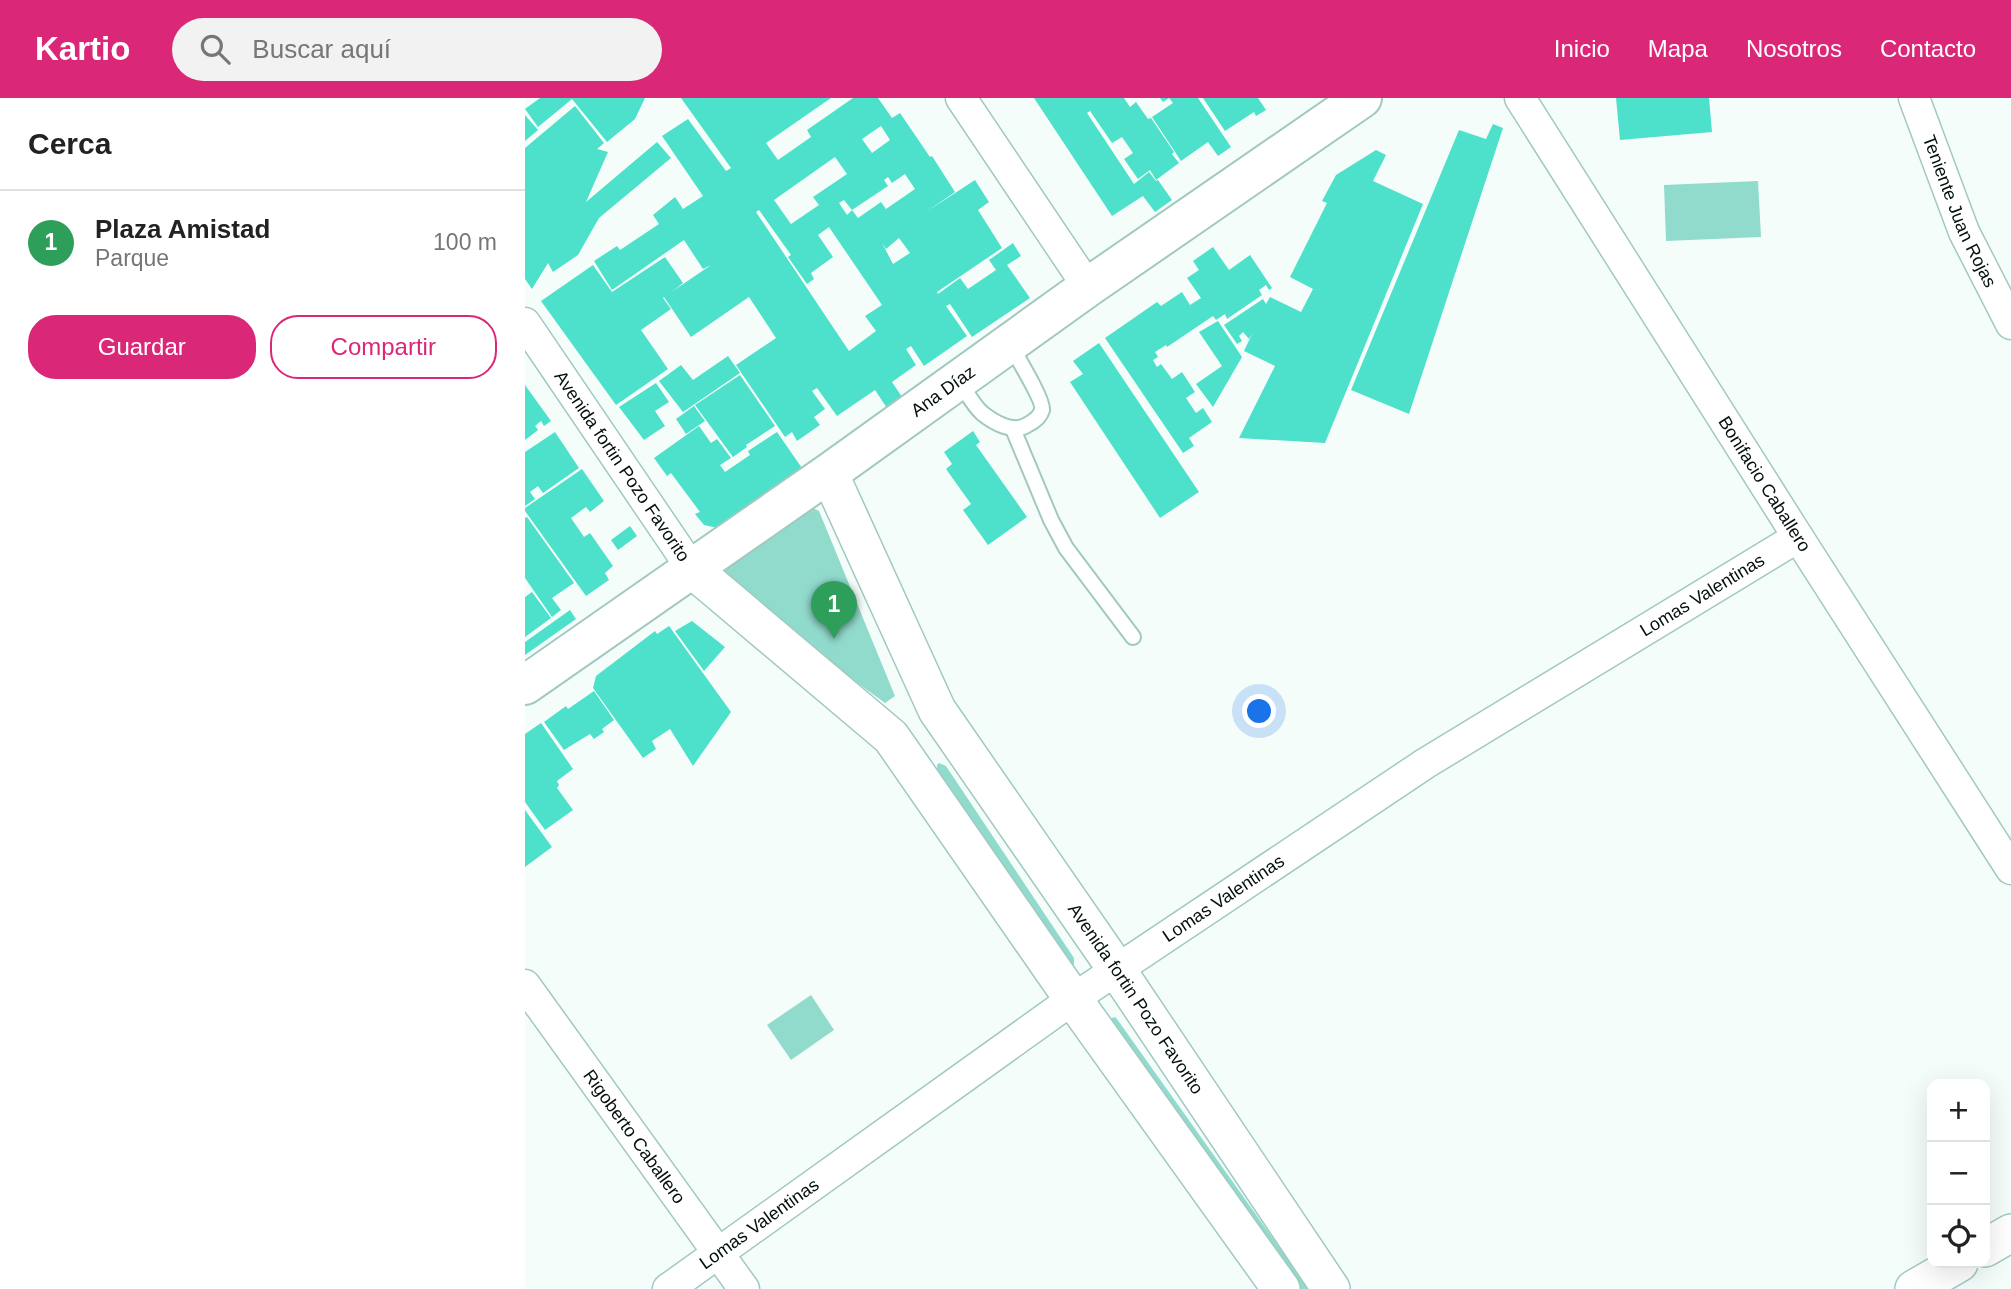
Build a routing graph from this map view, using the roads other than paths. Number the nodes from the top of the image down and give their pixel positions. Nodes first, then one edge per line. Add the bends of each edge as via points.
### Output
1 (961, 98) edge
2 (1362, 98) edge
3 (1520, 98) edge
4 (1914, 98) edge
5 (1088, 287) junction
6 (525, 323) edge
7 (2011, 324) edge
8 (1010, 343) junction
9 (958, 380) junction
10 (1013, 429) junction
11 (829, 473) junction
12 (1798, 537) junction
13 (692, 569) junction
14 (1133, 637) dead end
15 (525, 685) edge
16 (937, 710) junction
17 (891, 737) junction
18 (2011, 869) edge
19 (1117, 970) junction
20 (525, 985) edge
21 (1073, 999) junction
22 (2011, 1233) edge
23 (1990, 1245) edge
24 (719, 1253) junction
25 (1950, 1268) edge
26 (668, 1289) edge
27 (744, 1289) edge
28 (1281, 1289) edge
29 (1331, 1289) edge
30 (1914, 1289) edge

1 - 5 street
2 - 5 main road, Ana Díaz
3 - 12 street, Bonifacio Caballero
4 - 7 street, Teniente Juan Rojas via 1964,232
5 - 8 main road, Ana Díaz
6 - 13 street, Avenida fortin Pozo Favorito
8 - 9 main road, Ana Díaz
8 - 10 lane via 1041,400 1042,411 1035,421
9 - 10 lane via 982,412
9 - 11 main road, Ana Díaz
10 - 14 lane via 1066,548
11 - 13 main road, Ana Díaz
11 - 16 street, Avenida fortin Pozo Favorito
12 - 18 street, Bonifacio Caballero
12 - 19 street, Lomas Valentinas via 1426,763
13 - 15 main road, Ana Díaz
13 - 17 street, Avenida fortin Pozo Favorito
16 - 17 street
16 - 19 street, Avenida fortin Pozo Favorito
17 - 21 street, Avenida fortin Pozo Favorito
19 - 21 street, Lomas Valentinas
19 - 29 street, Avenida fortin Pozo Favorito
20 - 24 street, Rigoberto Caballero
21 - 24 street, Lomas Valentinas
21 - 28 street, Avenida fortin Pozo Favorito
22 - 23 street
24 - 26 street, Lomas Valentinas
24 - 27 street, Rigoberto Caballero
25 - 30 street

